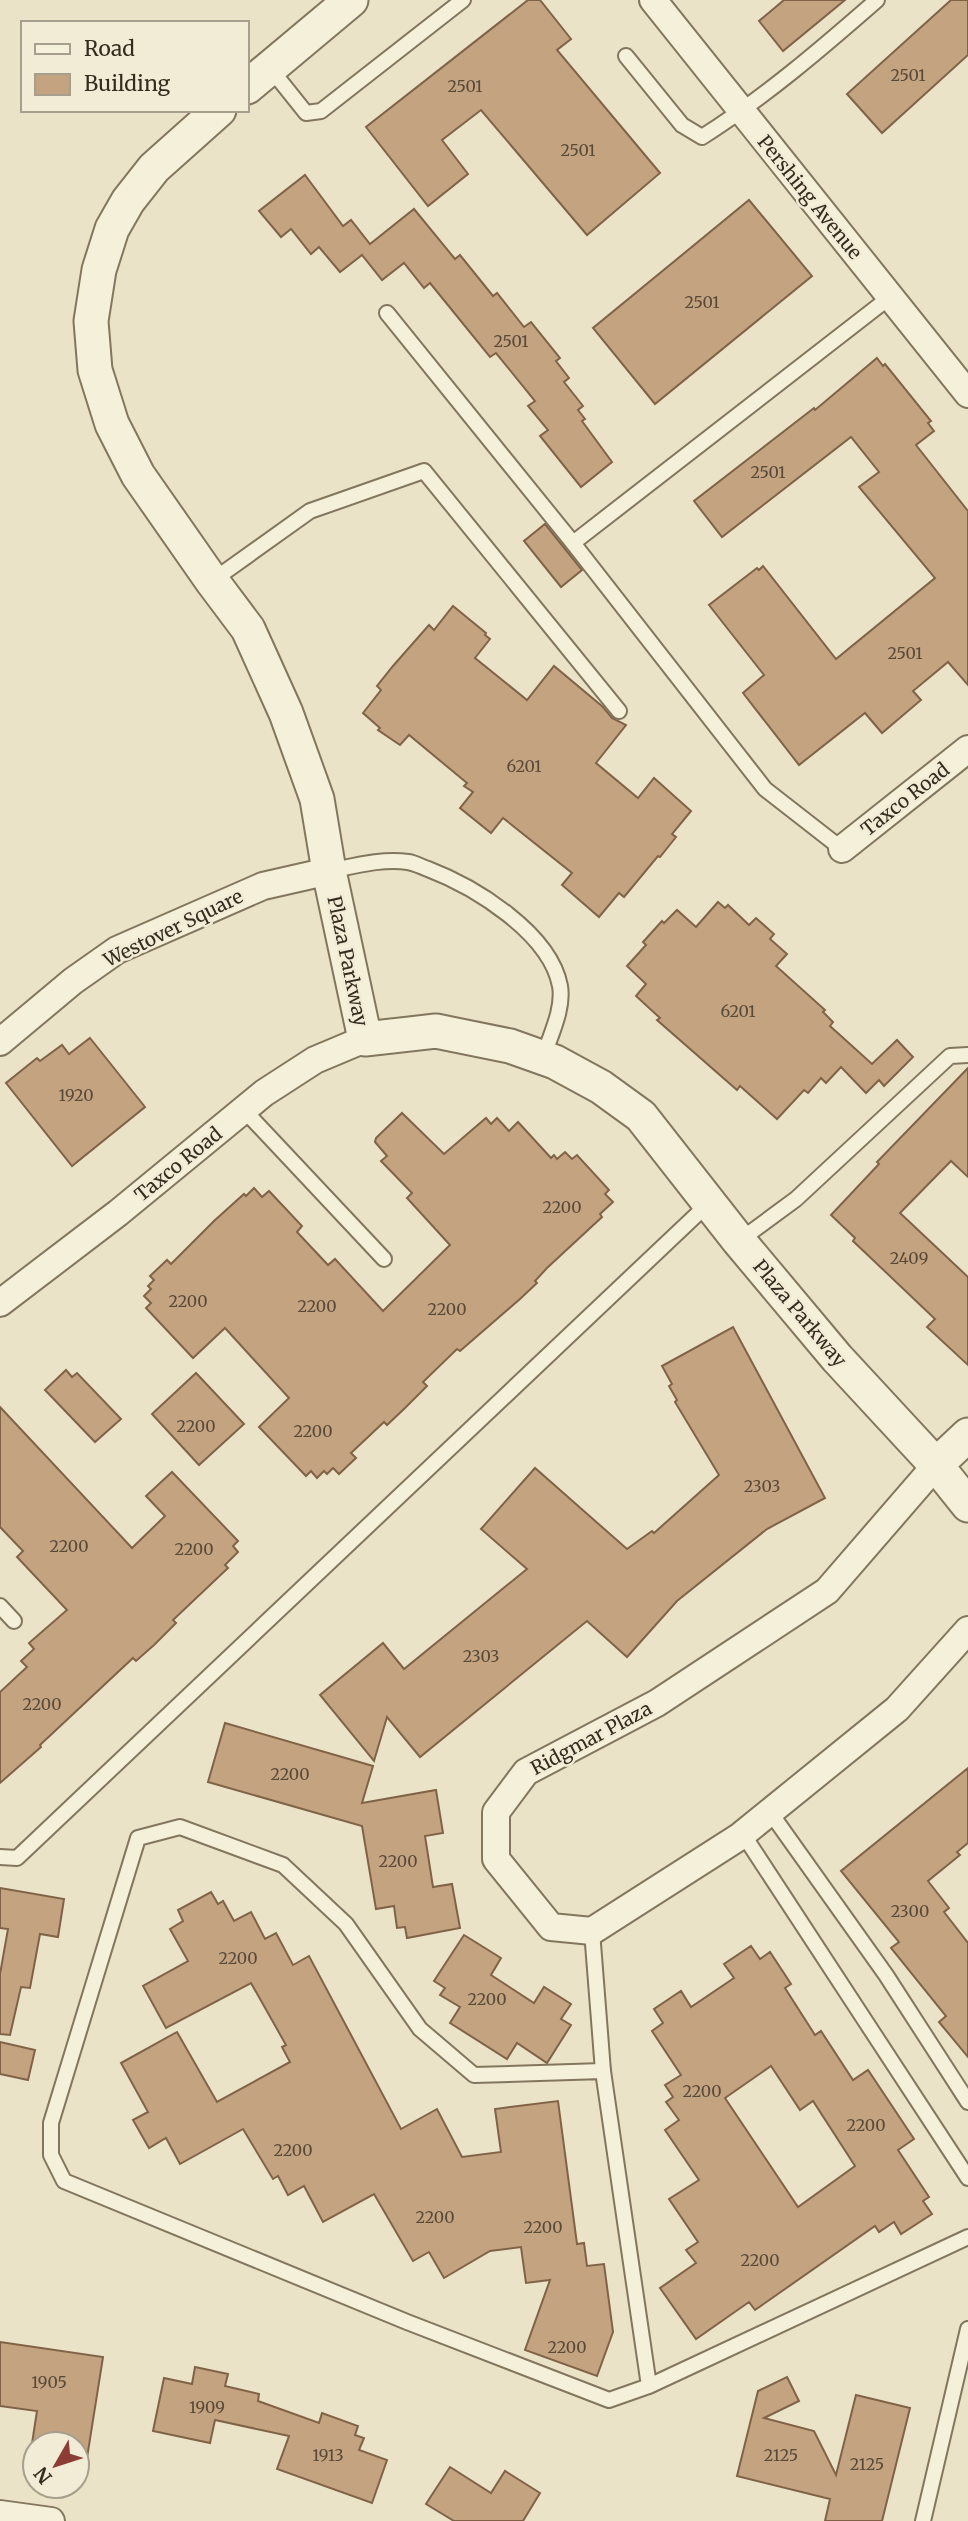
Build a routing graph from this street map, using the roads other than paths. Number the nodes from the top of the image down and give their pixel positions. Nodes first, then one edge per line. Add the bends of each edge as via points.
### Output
1 (352, 0) edge
2 (463, 0) edge
3 (653, 0) edge
4 (877, 0) edge
5 (626, 57) dead end
6 (258, 78) edge
7 (217, 112) edge
8 (742, 112) junction
9 (890, 297) junction
10 (387, 313) dead end
11 (968, 394) edge
12 (573, 543) junction
13 (212, 581) junction
14 (619, 710) dead end
15 (968, 749) edge
16 (842, 849) joint
17 (329, 871) junction
18 (365, 1039) junction
19 (0, 1042) edge
20 (968, 1055) edge
21 (543, 1058) junction
22 (244, 1110) junction
23 (709, 1203) junction
24 (739, 1241) junction
25 (384, 1259) dead end
26 (0, 1303) edge
27 (968, 1435) edge
28 (936, 1465) junction
29 (968, 1505) edge
30 (0, 1606) edge
31 (14, 1621) dead end
32 (965, 1641) edge
33 (770, 1812) junction
34 (743, 1834) junction
35 (0, 1857) edge
36 (592, 1931) junction
37 (603, 2071) junction
38 (968, 2102) edge
39 (968, 2178) edge
40 (968, 2237) edge
41 (968, 2329) edge
42 (649, 2386) junction
43 (0, 2514) edge
44 (51, 2521) edge
45 (923, 2521) edge

1 - 6 street
2 - 6 lane via 321,111 306,113
3 - 8 street, Pershing Avenue
4 - 8 lane
5 - 8 lane via 682,125 702,137
7 - 13 street, Plaza Parkway via 154,168 128,201 108,239 91,321 95,370 112,424 138,475
8 - 9 street, Pershing Avenue
9 - 11 street, Pershing Avenue
9 - 12 lane
10 - 12 lane
12 - 16 lane via 765,789
13 - 14 lane via 310,511 424,471
13 - 17 street, Plaza Parkway via 248,629 286,713 317,799
15 - 16 street, Taxco Road
17 - 18 street, Plaza Parkway
17 - 19 street, Westover Square via 263,886 117,950
17 - 21 lane via 409,862 448,877 494,904 534,938 554,966 560,987 559,1009
18 - 21 street, Plaza Parkway via 436,1031 510,1046
18 - 22 street, Taxco Road via 315,1060
20 - 24 lane via 950,1056 796,1199
21 - 23 street, Plaza Parkway via 601,1087 641,1116
22 - 25 lane
22 - 26 street, Taxco Road
23 - 24 street, Plaza Parkway
23 - 35 lane via 17,1858
24 - 28 street, Plaza Parkway via 837,1358
27 - 28 street, Ridgmar Plaza
28 - 29 street, Plaza Parkway
28 - 36 street, Ridgmar Plaza via 827,1591 657,1703 526,1772 496,1812 496,1859 551,1927
30 - 31 lane
32 - 33 street via 897,1709
33 - 34 street
33 - 38 lane via 886,1975
34 - 36 street
34 - 39 lane
36 - 37 lane
37 - 42 lane
37 - 42 lane via 474,2075 420,2029 346,1924 283,1865 180,1827 138,1838 51,2123 51,2155 64,2182 573,2388 609,2400
40 - 42 lane
41 - 45 lane
43 - 44 street

